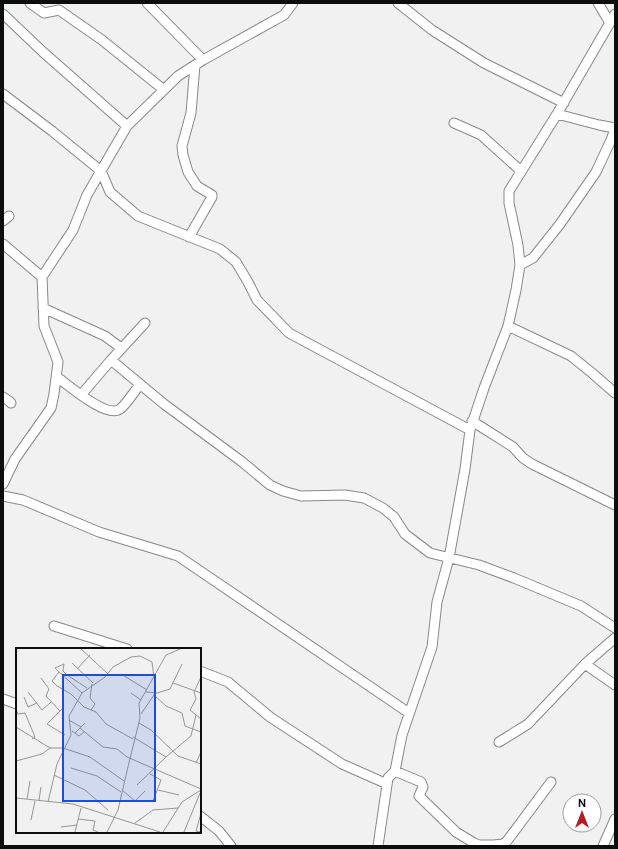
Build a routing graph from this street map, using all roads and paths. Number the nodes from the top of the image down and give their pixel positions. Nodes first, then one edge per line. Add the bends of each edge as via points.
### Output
1 (30, 3) edge
2 (147, 3) edge
3 (293, 3) edge
4 (398, 3) edge
5 (598, 3) edge
6 (3, 14) edge
7 (615, 14) edge
8 (610, 23) junction
9 (199, 62) junction
10 (164, 90) junction
11 (3, 94) edge
12 (564, 103) junction
13 (557, 114) junction
14 (454, 123) dead end
15 (127, 126) junction
16 (615, 128) edge
17 (613, 141) edge
18 (522, 170) junction
19 (101, 171) junction
20 (189, 237) junction
21 (3, 244) edge
22 (520, 265) junction
23 (42, 277) junction
24 (43, 308) junction
25 (145, 323) dead end
26 (508, 326) junction
27 (121, 348) junction
28 (111, 360) junction
29 (57, 377) junction
30 (140, 385) junction
31 (615, 393) edge
32 (81, 395) junction
33 (3, 397) edge
34 (11, 403) dead end
35 (472, 421) junction
36 (470, 430) junction
37 (3, 484) edge
38 (3, 496) edge
39 (615, 505) edge
40 (449, 558) junction
41 (54, 626) dead end
42 (615, 628) edge
43 (615, 638) edge
44 (124, 648) edge
45 (585, 664) junction
46 (201, 671) edge
47 (615, 684) edge
48 (3, 699) edge
49 (16, 704) edge
50 (409, 713) junction
51 (499, 742) dead end
52 (395, 771) junction
53 (551, 782) dead end
54 (387, 784) junction
55 (201, 817) edge
56 (615, 820) edge
57 (231, 846) edge
58 (378, 846) edge
59 (603, 846) edge

1 - 10 street via 44,13 60,10
2 - 9 street
3 - 9 street via 284,15
4 - 12 street via 432,30 484,63
5 - 8 street
6 - 15 street
7 - 8 street
8 - 12 street
9 - 10 street via 178,76
9 - 20 street via 191,113 182,146 188,172 197,186 212,197
10 - 15 street
11 - 19 street
12 - 13 street
13 - 16 street
13 - 18 street
14 - 18 street via 481,135
15 - 19 street
16 - 17 street
17 - 22 street via 596,172 560,224 533,258
18 - 22 street via 508,195
19 - 20 street via 110,192 138,216
19 - 23 street via 87,195 73,230
20 - 36 street via 220,249 236,262 257,300 289,334
21 - 23 street
22 - 26 street
23 - 24 street
24 - 27 street via 105,336
24 - 29 street via 44,326 58,362
25 - 27 street
26 - 31 street via 571,356
26 - 35 street
27 - 28 street
28 - 30 street
28 - 32 street
29 - 32 street
29 - 37 street via 51,408 15,459
30 - 32 street via 120,409 114,411 107,410
30 - 40 street via 270,485 302,496 345,494 364,498 394,517 405,534 421,547 430,553
33 - 34 street
35 - 36 street
35 - 39 street via 513,447 532,464
36 - 40 street via 466,469
38 - 50 street via 23,500 98,532 178,556
40 - 42 street via 479,565 581,606
40 - 50 street via 436,602 432,647
41 - 44 street
43 - 45 street
45 - 47 street
45 - 51 street via 528,724
46 - 54 street via 228,682 270,717 342,764
48 - 49 street
50 - 52 street
52 - 53 street via 421,782 423,787 419,796 456,832 474,843 485,846 503,844 507,841
52 - 54 street via 388,778
54 - 58 street
55 - 57 street
56 - 59 street

